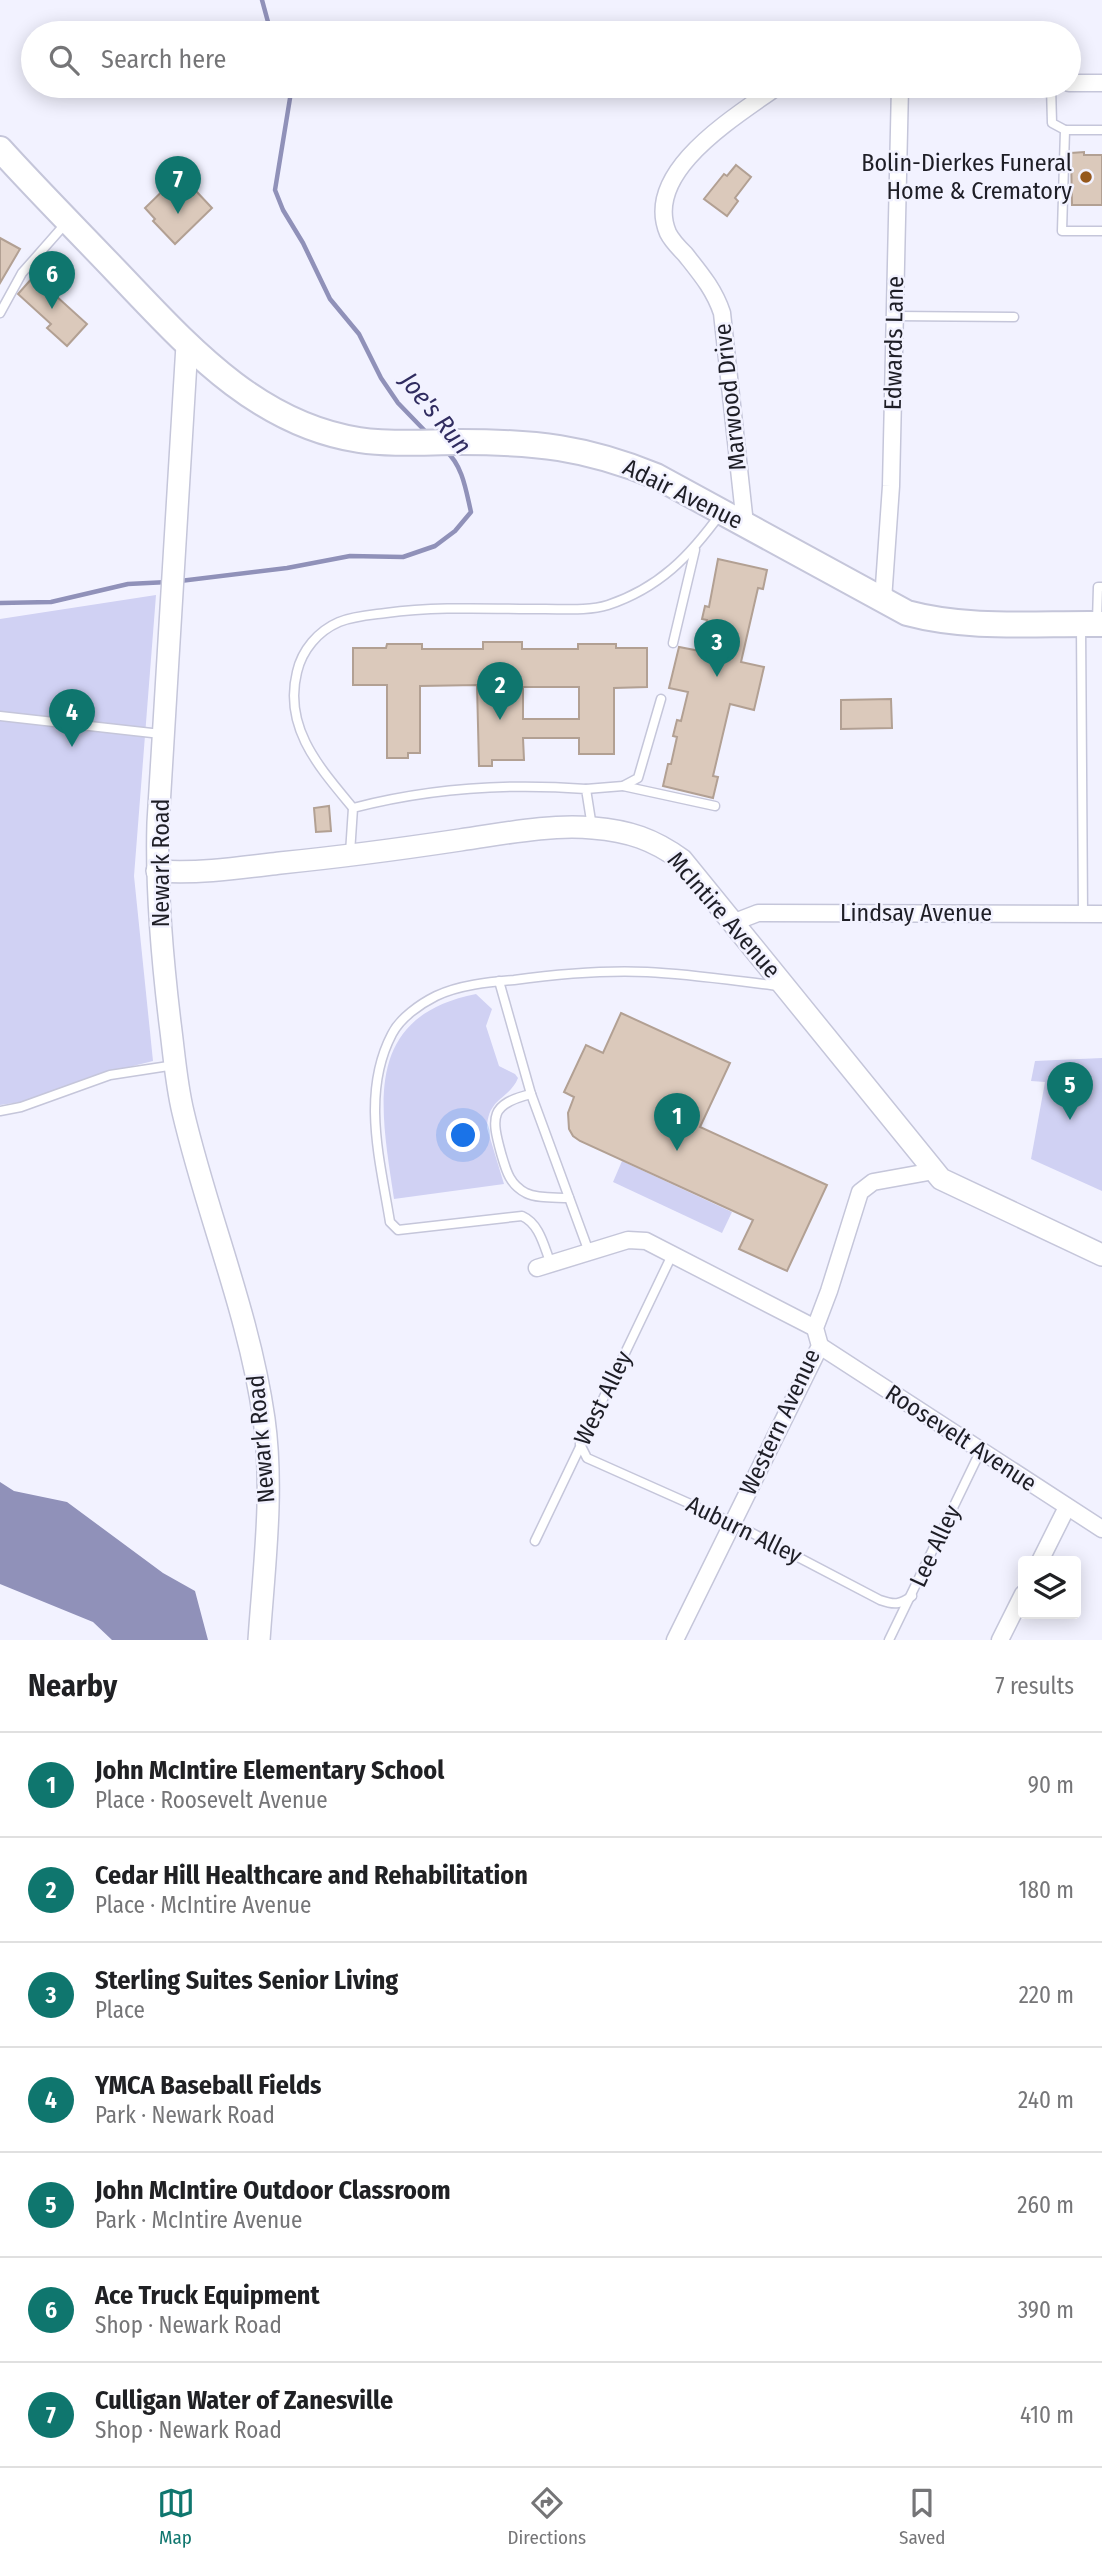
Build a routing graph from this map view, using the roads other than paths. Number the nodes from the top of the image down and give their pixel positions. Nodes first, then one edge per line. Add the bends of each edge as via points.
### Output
1 (1081, 83) edge
2 (1102, 83) edge
3 (763, 98) edge
4 (900, 98) edge
5 (1051, 98) edge
6 (1102, 130) edge
7 (1065, 131) junction
8 (0, 149) edge
9 (68, 221) junction
10 (1102, 231) edge
11 (0, 313) edge
12 (894, 316) junction
13 (1014, 317) dead end
14 (187, 345) junction
15 (722, 512) junction
16 (745, 524) junction
17 (695, 548) junction
18 (1102, 587) edge
19 (883, 600) junction
20 (1093, 624) edge
21 (673, 643) dead end
22 (661, 699) dead end
23 (0, 716) edge
24 (164, 734) junction
25 (623, 786) junction
26 (586, 789) junction
27 (715, 806) dead end
28 (353, 808) junction
29 (592, 827) junction
30 (350, 856) junction
31 (157, 871) junction
32 (1083, 914) junction
33 (1102, 914) edge
34 (732, 923) junction
35 (499, 981) junction
36 (787, 987) junction
37 (175, 1065) junction
38 (531, 1094) junction
39 (0, 1111) edge
40 (934, 1171) junction
41 (569, 1198) junction
42 (589, 1252) junction
43 (672, 1255) junction
44 (1102, 1255) edge
45 (544, 1266) joint
46 (815, 1328) junction
47 (820, 1346) junction
48 (580, 1444) junction
49 (981, 1452) junction
50 (1067, 1507) junction
51 (733, 1523) junction
52 (1102, 1529) edge
53 (535, 1541) dead end
54 (1042, 1556) edge
55 (912, 1596) junction
56 (1018, 1604) edge
57 (259, 1640) edge
58 (675, 1640) edge
59 (889, 1640) edge
60 (1000, 1640) edge

1 - 2 street
3 - 16 street, Marwood Drive via 677,170 664,206 669,235 710,286 722,313
4 - 12 street, Edwards Lane
5 - 7 lane via 1052,123
6 - 7 lane
7 - 10 lane via 1062,231
8 - 9 main road
9 - 11 lane via 22,273
9 - 14 main road
12 - 13 lane
12 - 19 street, Edwards Lane via 891,486
14 - 15 main road, Adair Avenue via 266,407 325,433 383,442 506,442 576,450 656,476
14 - 24 street, Newark Road
15 - 16 main road, Adair Avenue
15 - 17 lane
16 - 19 main road, Adair Avenue
17 - 21 lane
17 - 28 lane via 645,590 605,606 421,608 363,616 326,630 309,644 298,664 296,718 316,764
18 - 20 lane via 1098,587
19 - 20 main road, Adair Avenue via 934,620
20 - 32 lane
22 - 25 lane via 638,778
23 - 24 lane
24 - 31 street, Newark Road
25 - 26 lane
25 - 27 lane
26 - 28 lane via 534,785 467,788
26 - 29 lane
28 - 30 lane
29 - 30 street, McIntire Avenue via 517,832
29 - 34 street, McIntire Avenue via 658,842 682,860
30 - 31 street, McIntire Avenue via 219,870
31 - 37 street, Newark Road
32 - 33 street, Lindsay Avenue
32 - 34 street, Lindsay Avenue via 758,913
34 - 36 street, McIntire Avenue
35 - 36 lane via 647,972
35 - 38 lane
35 - 45 lane via 437,996 419,1006 393,1032 379,1069 374,1115 390,1222 398,1230 522,1216 536,1228
36 - 40 street, McIntire Avenue
37 - 39 lane via 110,1074
37 - 57 street, Newark Road via 183,1110 246,1329 264,1422 267,1513
38 - 41 lane
38 - 41 lane via 507,1102 494,1124 508,1176 529,1194
40 - 44 street, McIntire Avenue via 941,1179
40 - 46 street, Western Avenue via 873,1182 860,1192
41 - 42 lane
42 - 43 street via 628,1240 646,1241
42 - 45 street
43 - 46 street
43 - 48 lane, West Alley
46 - 47 street, Western Avenue
47 - 49 street, Roosevelt Avenue
47 - 51 street, Western Avenue
48 - 51 lane, Auburn Alley via 587,1458
48 - 53 lane, West Alley
49 - 50 street, Roosevelt Avenue
49 - 55 lane, Lee Alley
50 - 52 street, Roosevelt Avenue
50 - 54 street
51 - 55 lane, Auburn Alley via 880,1600 893,1605
51 - 58 street, Western Avenue
55 - 59 lane, Lee Alley
56 - 60 street

